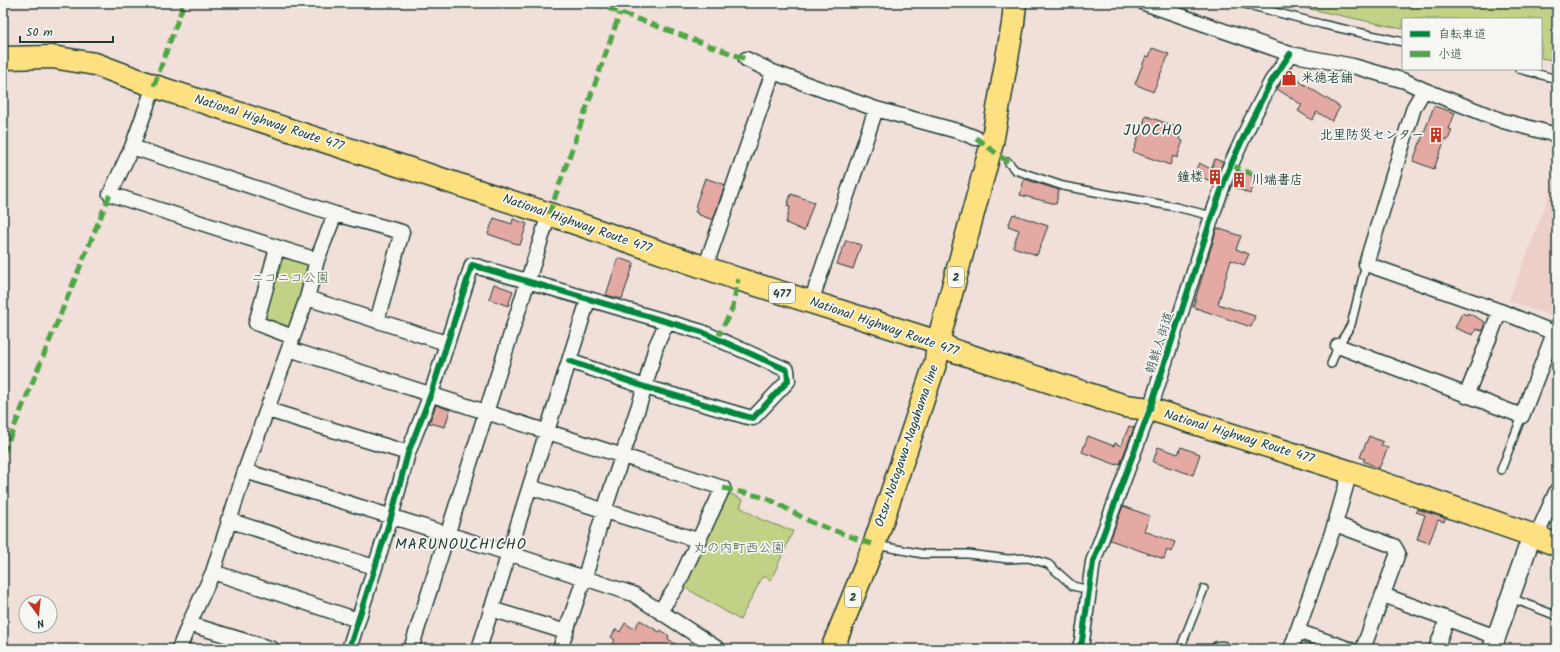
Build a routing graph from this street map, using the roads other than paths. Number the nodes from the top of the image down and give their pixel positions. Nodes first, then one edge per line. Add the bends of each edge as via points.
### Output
1 (1014, 3) edge
2 (1144, 3) edge
3 (1241, 3) edge
4 (1402, 42) edge
5 (1290, 54) junction
6 (3, 58) edge
7 (746, 59) dead end
8 (1523, 70) edge
9 (773, 72) junction
10 (1557, 78) edge
11 (154, 86) junction
12 (1424, 90) junction
13 (876, 109) junction
14 (1557, 135) edge
15 (976, 138) dead end
16 (132, 147) junction
17 (1008, 162) dead end
18 (334, 214) junction
19 (549, 214) junction
20 (1212, 216) junction
21 (277, 248) junction
22 (316, 260) junction
23 (1366, 264) junction
24 (706, 268) junction
25 (528, 280) junction
26 (308, 298) junction
27 (588, 300) junction
28 (811, 302) junction
29 (1500, 311) junction
30 (377, 320) junction
31 (667, 322) junction
32 (1556, 333) edge
33 (938, 342) junction
34 (291, 343) junction
35 (446, 343) junction
36 (1338, 346) junction
37 (569, 361) junction
38 (1331, 364) dead end
39 (645, 387) junction
40 (431, 394) junction
41 (1466, 396) junction
42 (1150, 409) junction
43 (268, 410) junction
44 (486, 412) junction
45 (1522, 416) junction
46 (546, 430) junction
47 (408, 453) junction
48 (622, 455) junction
49 (1501, 470) dead end
50 (245, 471) junction
51 (1350, 472) junction
52 (530, 487) junction
53 (1557, 490) edge
54 (604, 511) junction
55 (391, 517) junction
56 (228, 520) junction
57 (1335, 524) junction
58 (447, 535) junction
59 (1534, 536) junction
60 (697, 540) junction
61 (874, 545) junction
62 (1557, 545) edge
63 (508, 553) junction
64 (374, 567) junction
65 (213, 572) junction
66 (584, 578) junction
67 (1204, 589) dead end
68 (1089, 590) junction
69 (1383, 595) junction
70 (1510, 597) junction
71 (491, 609) junction
72 (660, 611) junction
73 (1557, 616) edge
74 (1447, 619) junction
75 (358, 620) junction
76 (189, 624) junction
77 (1297, 631) junction
78 (566, 632) junction
79 (1494, 643) edge
80 (179, 649) edge
81 (272, 649) edge
82 (349, 649) edge
83 (411, 649) edge
84 (479, 649) edge
85 (560, 649) edge
86 (718, 649) edge
87 (832, 649) edge
88 (1079, 649) edge
89 (1180, 649) edge
90 (1218, 649) edge
91 (1223, 649) edge
92 (1291, 649) edge
93 (1349, 649) edge
94 (1363, 649) edge
95 (1436, 649) edge

1 - 33 main road, Otsu-Notogawa-Nagahama line / 2 via 1013,24 992,143
2 - 5 street
3 - 4 lane
5 - 12 street via 1353,66 1406,81
5 - 20 street, 朝鮮人街道 via 1271,82 1250,124 1228,171
6 - 11 main road, National Highway Route 477 / 477 via 52,57 95,64
7 - 9 street
8 - 10 lane
9 - 13 street
9 - 24 street
11 - 16 street
11 - 19 main road, National Highway Route 477 / 477
12 - 14 street via 1504,121
12 - 23 street via 1414,107
13 - 15 street
13 - 28 street
16 - 18 street
16 - 21 street via 110,194
17 - 20 lane via 1015,170 1063,186 1176,206
18 - 22 street
18 - 30 street via 402,232
19 - 24 main road, National Highway Route 477 / 477
19 - 25 street
20 - 42 street, 朝鮮人街道
21 - 22 street
21 - 34 street via 256,323
22 - 26 street
23 - 29 street
23 - 36 lane via 1350,326
24 - 28 main road, National Highway Route 477 / 477
25 - 27 street
25 - 35 street via 472,265
25 - 44 street
26 - 30 street
26 - 34 street
27 - 31 street
27 - 37 street
28 - 33 main road, National Highway Route 477 / 477
29 - 32 street
29 - 41 street
30 - 35 street
31 - 39 street via 656,346
31 - 39 street via 702,332 787,370 788,381 753,418
32 - 45 street
33 - 42 main road, National Highway Route 477 / 477 via 952,350 1126,406
33 - 61 main road, Otsu-Notogawa-Nagahama line / 2 via 936,361
34 - 40 street
34 - 43 street
35 - 40 street
36 - 38 lane
36 - 41 street
37 - 39 street
37 - 46 street
39 - 48 street
40 - 44 street
40 - 47 street
41 - 45 street
42 - 51 main road, National Highway Route 477 / 477
42 - 68 street, 朝鮮人街道 via 1093,562
43 - 47 street
43 - 50 street
44 - 46 street
44 - 58 street
45 - 49 lane
46 - 48 street
46 - 52 street
47 - 55 street
48 - 54 street
48 - 60 street via 723,488
50 - 55 street
50 - 56 street
51 - 57 street
51 - 59 main road, National Highway Route 477 / 477
52 - 54 street
52 - 63 street
53 - 59 street
54 - 60 street
54 - 66 street
55 - 58 street
55 - 64 street
56 - 64 street
56 - 65 street
57 - 69 street via 1394,546 1398,553
57 - 77 street
58 - 63 street
58 - 83 street
59 - 62 main road, National Highway Route 477 / 477
59 - 70 street
60 - 72 street via 677,586
61 - 68 lane via 923,554 1028,558 1048,564 1073,586
61 - 87 main road, Otsu-Notogawa-Nagahama line / 2
63 - 66 street
63 - 71 street
64 - 75 street
65 - 75 street
65 - 76 street
66 - 72 street via 633,594
66 - 78 street
67 - 89 lane
68 - 88 street, 朝鮮人街道
69 - 74 street
69 - 94 street
70 - 73 lane
70 - 79 street
71 - 78 street
71 - 84 street
72 - 86 street
74 - 79 street
74 - 95 street
75 - 82 street
76 - 80 street
76 - 81 street
77 - 92 street
77 - 93 street
78 - 85 street
90 - 91 street

